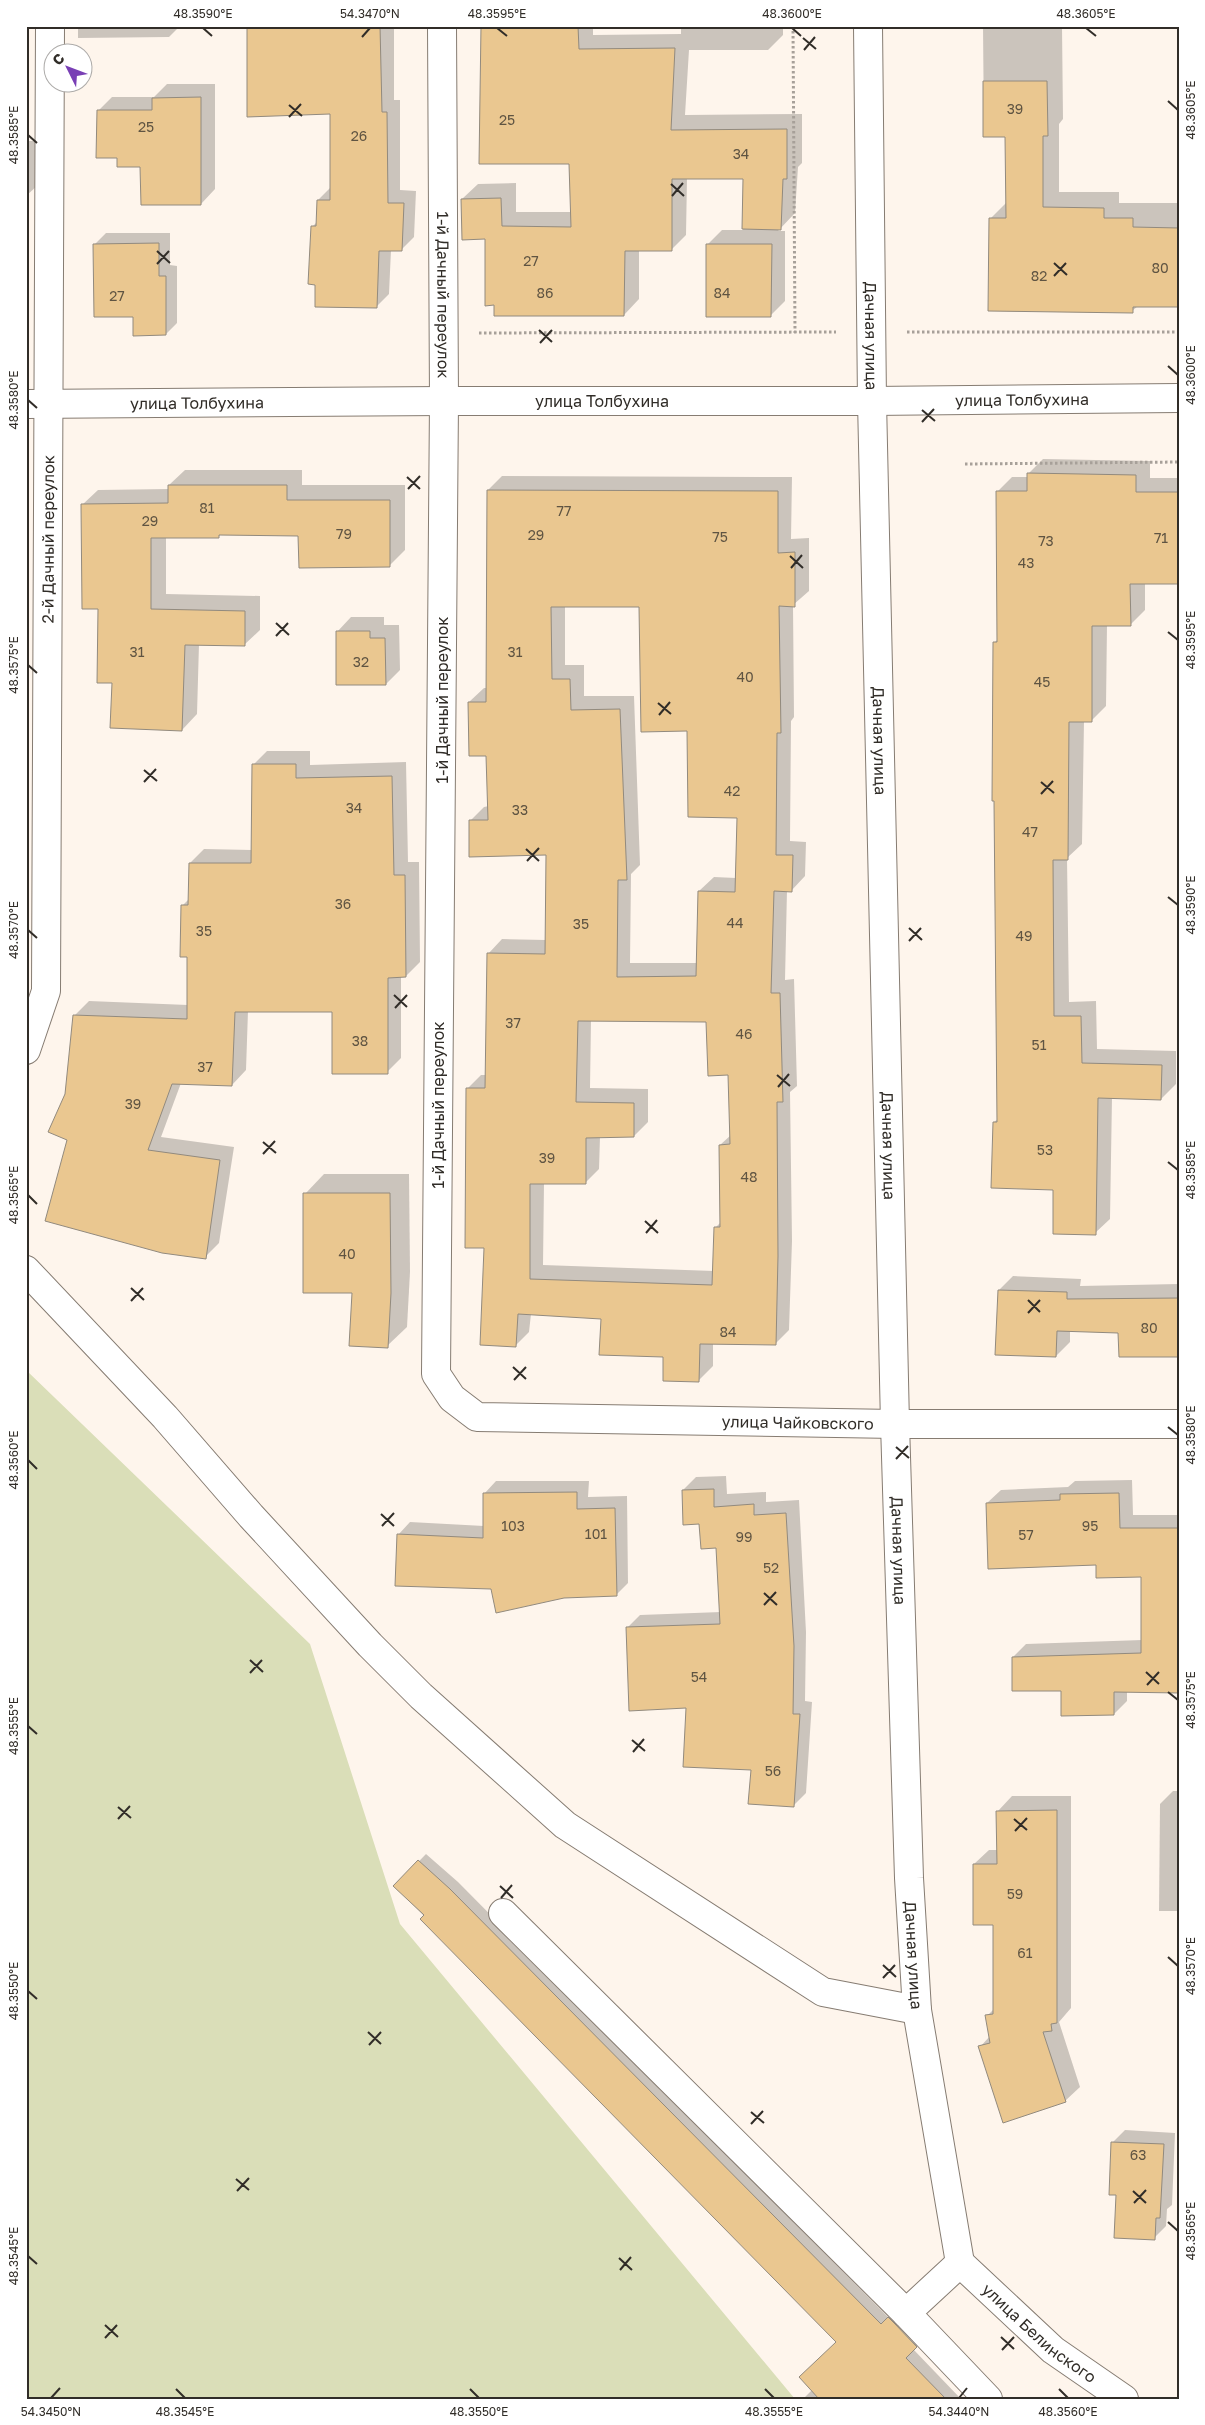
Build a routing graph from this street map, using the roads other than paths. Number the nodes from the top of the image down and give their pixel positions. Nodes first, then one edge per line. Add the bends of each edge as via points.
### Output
1 (50, 26) edge
2 (442, 26) edge
3 (868, 26) edge
4 (1179, 398) edge
5 (444, 401) junction
6 (872, 401) junction
7 (37, 404) edge
8 (26, 1050) edge
9 (26, 1270) edge
10 (436, 1374) joint
11 (896, 1424) junction
12 (1179, 1424) edge
13 (503, 1913) dead end
14 (917, 2010) junction
15 (960, 2263) junction
16 (906, 2313) junction
17 (988, 2399) edge
18 (1124, 2399) edge

1 - 7 street, 2-й Дачный переулок
2 - 5 street, 1-й Дачный переулок
3 - 6 street, Дачная улица
4 - 6 street, улица Толбухина
5 - 6 street, улица Толбухина
5 - 7 street, улица Толбухина
5 - 10 street, 1-й Дачный переулок
6 - 11 street, Дачная улица
7 - 8 street, 2-й Дачный переулок via 46,991
9 - 14 street via 165,1417 370,1645 421,1696 565,1825 823,1992
10 - 11 street, улица Чайковского via 452,1398 477,1417
11 - 12 street, улица Чайковского
11 - 14 street, Дачная улица via 909,1878
13 - 16 street
14 - 15 street, Дачная улица
15 - 16 street
15 - 18 street, улица Белинского via 1053,2350
16 - 17 street

